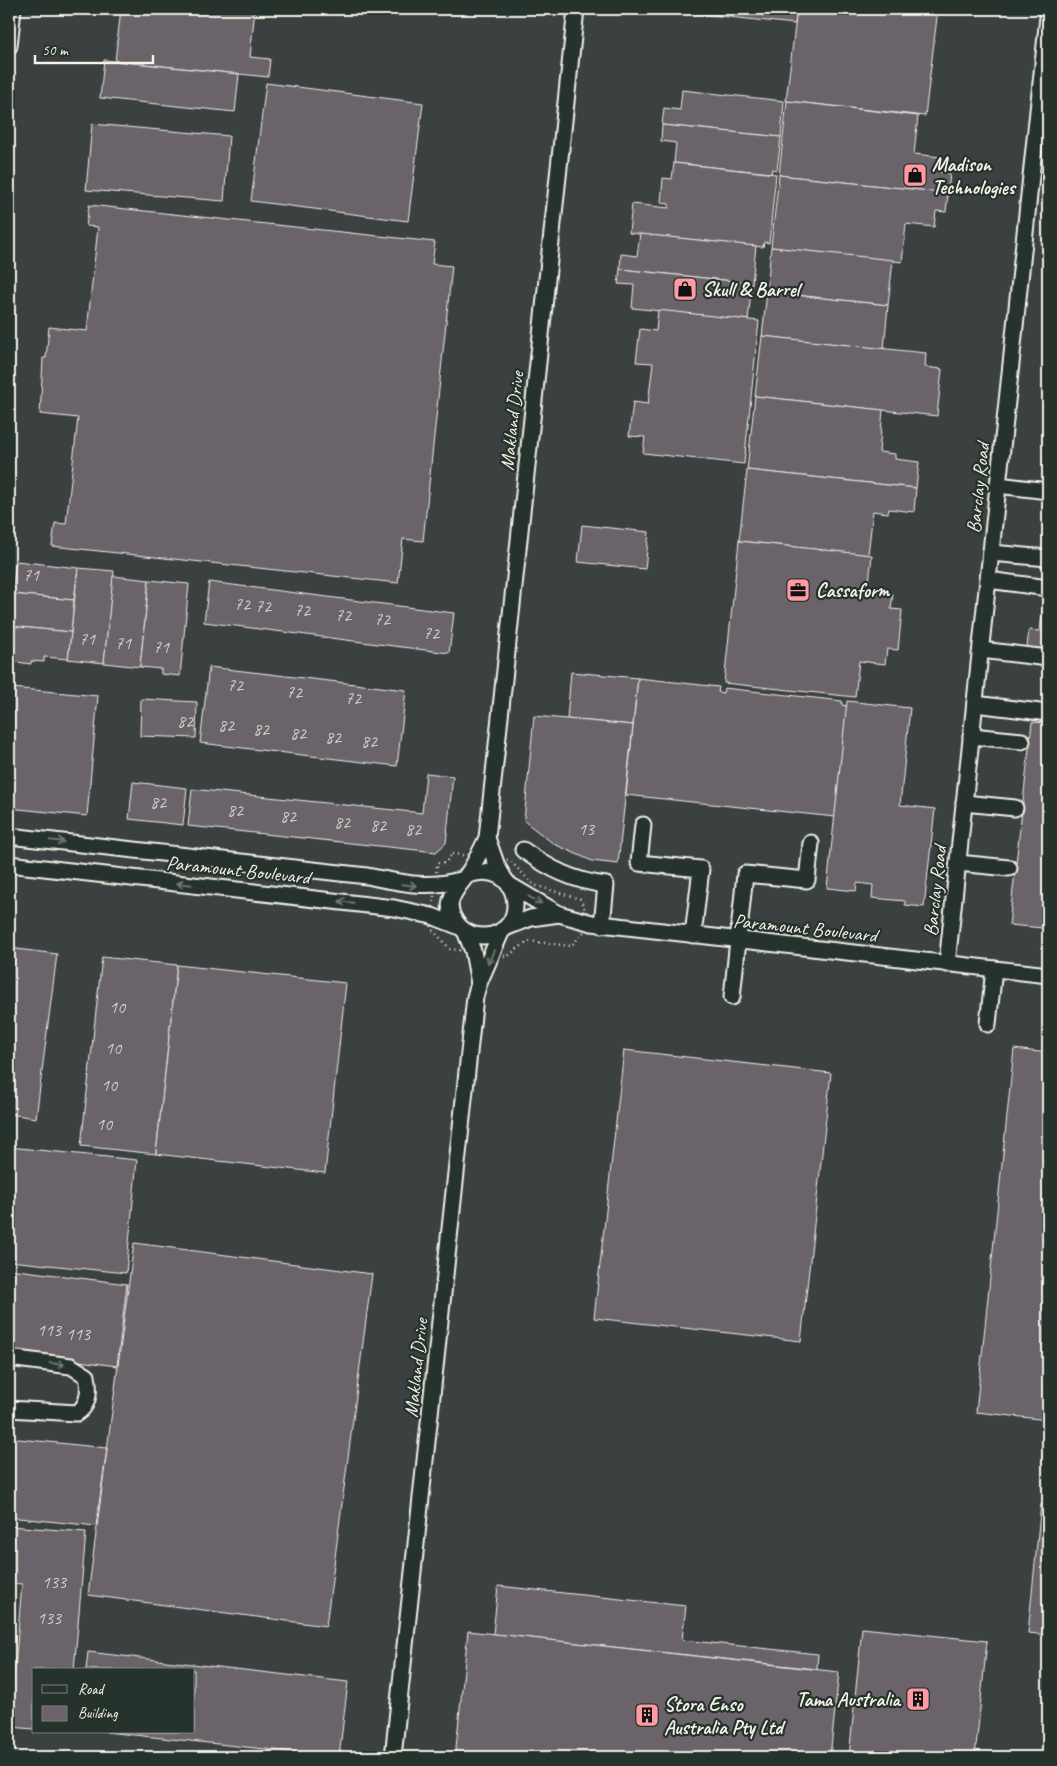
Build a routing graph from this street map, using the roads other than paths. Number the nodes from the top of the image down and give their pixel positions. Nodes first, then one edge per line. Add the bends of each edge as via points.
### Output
1 (13, 9) edge
2 (576, 9) edge
3 (1048, 17) edge
4 (9, 46) edge
5 (998, 485) junction
6 (1048, 491) edge
7 (991, 553) junction
8 (1048, 558) edge
9 (988, 580) junction
10 (1048, 588) edge
11 (981, 650) junction
12 (1048, 658) edge
13 (975, 704) junction
14 (1048, 713) edge
15 (972, 736) junction
16 (1022, 741) dead end
17 (964, 803) junction
18 (1015, 808) dead end
19 (643, 825) dead end
20 (9, 836) edge
21 (487, 838) junction
22 (811, 843) dead end
23 (523, 850) dead end
24 (958, 863) junction
25 (9, 864) edge
26 (1009, 868) dead end
27 (464, 878) junction
28 (508, 884) junction
29 (559, 914) junction
30 (602, 925) junction
31 (463, 929) junction
32 (504, 929) junction
33 (693, 935) junction
34 (738, 940) junction
35 (947, 964) junction
36 (994, 969) junction
37 (1048, 975) edge
38 (478, 983) junction
39 (732, 997) dead end
40 (988, 1024) dead end
41 (9, 1358) edge
42 (9, 1408) edge
43 (393, 1757) edge

1 - 4 street
2 - 21 street, Makland Drive
3 - 5 street, Barclay Road
5 - 6 street
5 - 7 street, Barclay Road
7 - 8 street
7 - 9 street, Barclay Road
9 - 10 street
9 - 11 street, Barclay Road
11 - 12 street
11 - 13 street, Barclay Road
13 - 14 street
13 - 15 street, Barclay Road
15 - 16 street
15 - 17 street, Barclay Road
17 - 18 street
17 - 24 street, Barclay Road
19 - 33 street via 639,863 701,869
20 -> 27 street, Paramount Boulevard via 367,876 410,885 434,885
21 - 27 street, Makland Drive
21 - 28 street, Makland Drive via 497,866
22 - 34 street via 807,880 745,874
23 - 30 street via 543,864 582,882 606,886
24 - 26 street
24 - 35 street, Barclay Road
31 -> 25 street, Paramount Boulevard via 432,916 394,908
27 - 28 street via 486,872 497,874
27 - 31 street via 451,898 454,919
28 -> 29 street, Paramount Boulevard
28 - 32 street via 516,907 513,918
29 - 30 street, Paramount Boulevard
29 - 32 street, Paramount Boulevard via 531,918
30 - 33 street, Paramount Boulevard
31 - 32 street via 484,936
31 - 38 street, Makland Drive via 473,952
32 -> 38 street, Makland Drive
33 - 34 street, Paramount Boulevard
34 - 35 street, Paramount Boulevard
34 - 39 street
35 - 36 street, Paramount Boulevard
36 - 37 street, Paramount Boulevard
36 - 40 street
38 - 43 street, Makland Drive
41 -> 42 street via 71,1366 87,1376 89,1386 87,1403 76,1413

